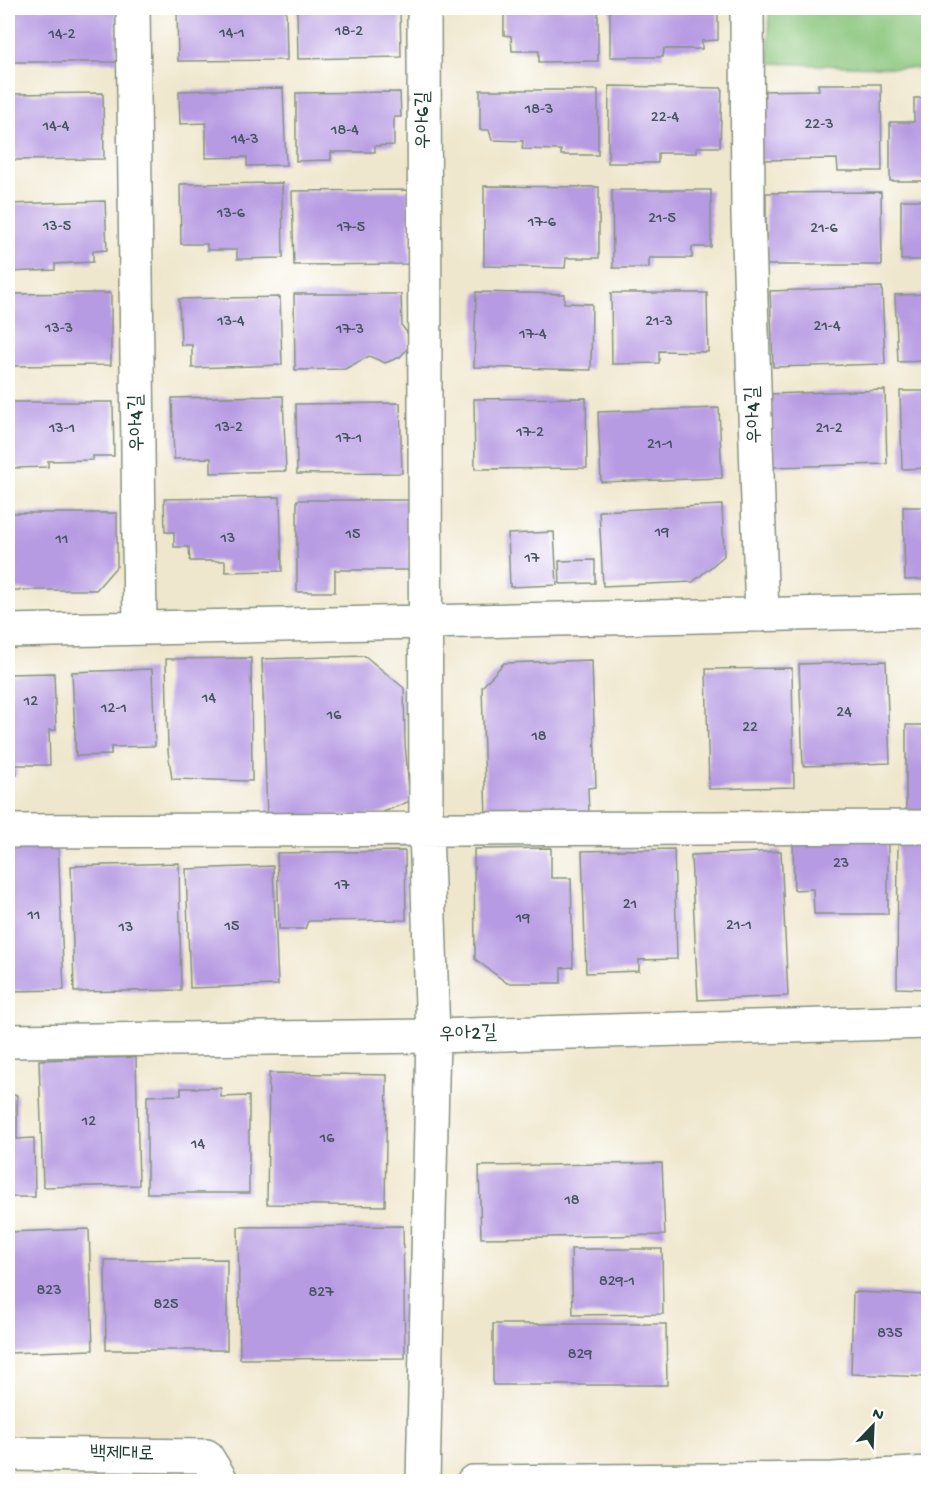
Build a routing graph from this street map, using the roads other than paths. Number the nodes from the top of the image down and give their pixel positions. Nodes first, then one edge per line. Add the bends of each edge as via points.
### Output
1 (133, 8) edge
2 (424, 8) edge
3 (747, 8) edge
4 (928, 611) edge
5 (762, 615) junction
6 (426, 622) junction
7 (140, 628) junction
8 (8, 631) edge
9 (928, 827) edge
10 (426, 829) junction
11 (8, 831) edge
12 (928, 1022) edge
13 (433, 1036) junction
14 (8, 1041) edge
15 (8, 1454) edge
16 (928, 1473) edge
17 (778, 1480) edge
18 (222, 1482) edge
19 (423, 1482) edge
20 (473, 1482) edge

1 - 7 street, 우아4길
2 - 6 street, 우아6길
3 - 5 street, 우아4길 via 748,215
4 - 5 street
5 - 6 street
6 - 7 street
6 - 10 street
7 - 8 street
9 - 10 street
10 - 11 street
10 - 13 street
12 - 13 street, 우아2길
13 - 14 street, 우아2길
13 - 19 street
15 - 18 street, 백제대로 via 206,1456
16 - 17 street
17 - 20 street

